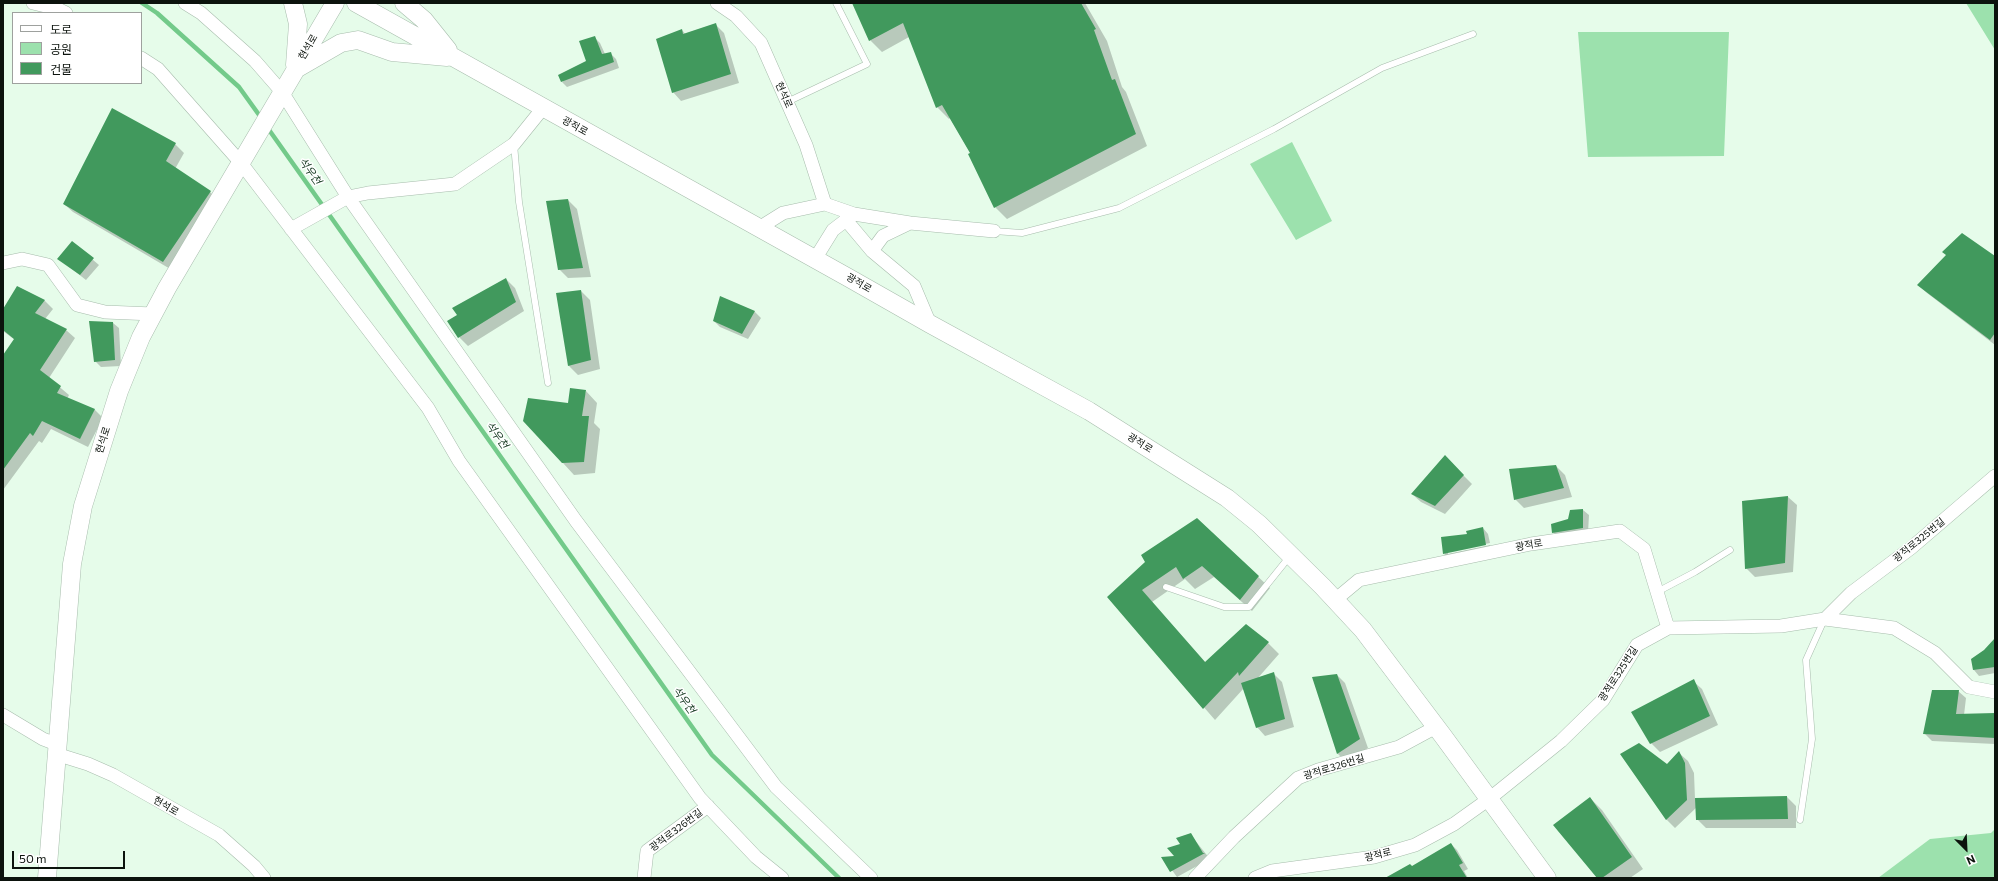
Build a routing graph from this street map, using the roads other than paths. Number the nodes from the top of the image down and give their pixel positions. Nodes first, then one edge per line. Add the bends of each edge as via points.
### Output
1 (33, 3) edge
2 (185, 3) edge
3 (293, 3) edge
4 (335, 3) edge
5 (356, 3) edge
6 (404, 3) edge
7 (717, 3) edge
8 (836, 3) edge
9 (64, 12) edge
10 (1473, 34) dead end
11 (453, 57) junction
12 (142, 59) edge
13 (295, 70) junction
14 (282, 92) junction
15 (787, 102) junction
16 (543, 108) junction
17 (514, 144) junction
18 (244, 159) junction
19 (348, 197) junction
20 (825, 204) junction
21 (850, 217) junction
22 (910, 223) junction
23 (759, 228) junction
24 (291, 229) junction
25 (994, 231) joint
26 (872, 251) junction
27 (815, 259) junction
28 (3, 263) edge
29 (153, 314) junction
30 (930, 324) junction
31 (548, 382) dead end
32 (1995, 476) edge
33 (1730, 550) dead end
34 (1291, 555) junction
35 (1166, 587) dead end
36 (1657, 592) junction
37 (1335, 600) junction
38 (1825, 618) junction
39 (1668, 628) junction
40 (1995, 692) edge
41 (3, 715) edge
42 (1440, 732) junction
43 (56, 749) junction
44 (1487, 796) junction
45 (708, 806) junction
46 (1800, 820) dead end
47 (47, 878) edge
48 (264, 878) edge
49 (644, 878) edge
50 (782, 878) edge
51 (871, 878) edge
52 (1195, 878) edge
53 (1255, 878) edge
54 (1547, 878) edge

1 - 9 street
2 - 14 street via 201,12 250,56
3 - 13 main road via 298,24
4 - 13 main road, 현석로
5 - 11 main road, 광적로
6 - 11 main road via 424,20
7 - 15 street, 현석로 via 736,16 761,44
8 - 15 lane via 867,64
10 - 25 lane via 1382,68 1274,129 1119,208 1022,233
11 - 13 main road via 392,52 358,40 342,43
11 - 16 main road, 광적로
12 - 18 street via 158,69
13 - 14 main road, 현석로
14 - 18 main road, 현석로
14 - 19 street
15 - 20 street, 현석로 via 806,145
16 - 17 street
16 - 23 main road, 광적로
17 - 19 street via 455,184
17 - 31 lane via 519,202
18 - 24 street
18 - 29 main road, 현석로
19 - 24 street
19 - 51 street via 576,521 776,787
20 - 21 street
20 - 23 street via 783,213
21 - 22 street
21 - 26 street
21 - 27 street via 833,230
22 - 25 street
22 - 26 street via 883,236
23 - 27 main road, 광적로
24 - 45 street via 428,408 459,461 690,785
26 - 30 street via 914,286
27 - 30 main road, 광적로
28 - 29 street via 22,259 48,265 77,304 106,312
29 - 43 main road, 현석로 via 126,372 83,506 72,564
30 - 34 main road, 광적로 via 1089,411 1220,494 1259,524
32 - 38 street, 광적로325번길 via 1911,548 1851,593
33 - 36 lane
34 - 35 lane via 1249,607 1224,608
34 - 37 main road, 광적로
36 - 37 street, 광적로 via 1644,549 1620,531 1531,544 1359,580
36 - 39 street, 광적로
37 - 42 main road, 광적로 via 1362,630
38 - 39 street, 광적로325번길 via 1781,626
38 - 40 street, 광적로325번길 via 1894,628 1935,653 1969,687
38 - 46 lane via 1806,660 1812,739
39 - 44 street, 광적로325번길 via 1637,645 1603,700 1556,745
41 - 43 street
42 - 44 main road, 광적로
42 - 52 street, 광적로326번길 via 1298,778 1234,837
43 - 47 main road, 현석로
43 - 48 street, 현석로 via 113,776 219,835
44 - 53 street, 광적로 via 1454,824 1415,845 1374,857 1272,871
44 - 54 main road
45 - 49 street, 광적로326번길 via 647,851
45 - 50 street via 756,856

